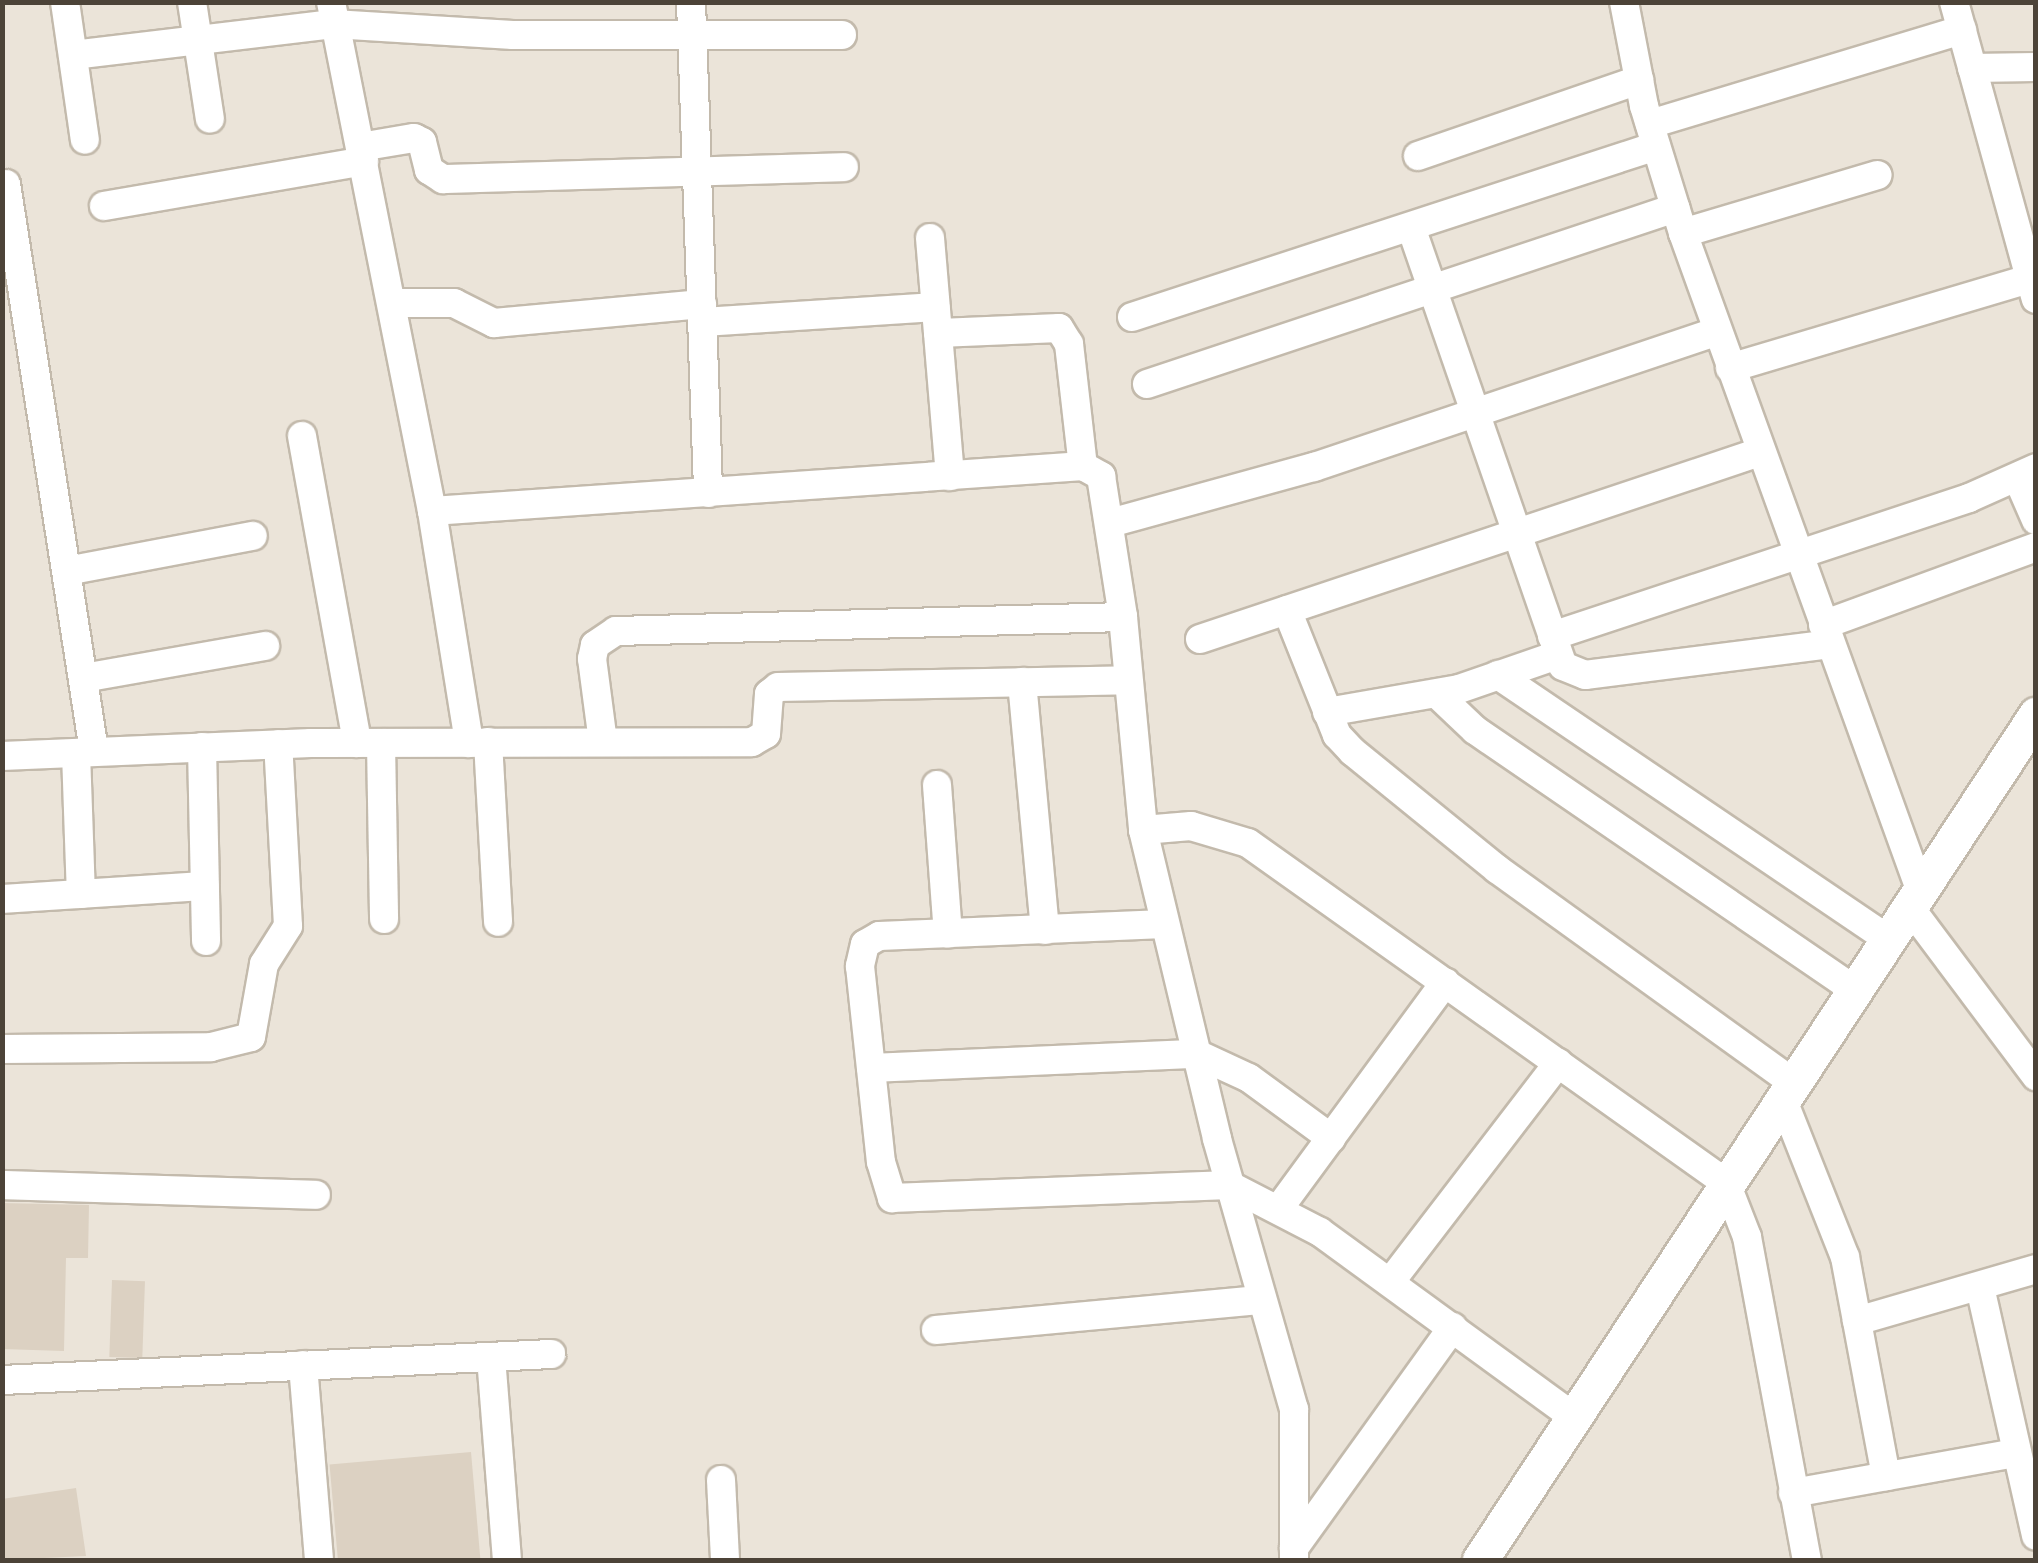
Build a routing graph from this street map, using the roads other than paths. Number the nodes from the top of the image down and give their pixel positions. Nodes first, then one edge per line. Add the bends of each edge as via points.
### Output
1 (65, 2) edge
2 (192, 2) edge
3 (691, 2) edge
4 (1624, 2) edge
5 (332, 13) edge
6 (1958, 16) edge
7 (692, 32) junction
8 (842, 35) dead end
9 (198, 40) junction
10 (73, 55) junction
11 (1972, 68) junction
12 (2036, 68) edge
13 (1639, 80) junction
14 (210, 118) dead end
15 (1653, 135) junction
16 (85, 140) dead end
17 (362, 154) junction
18 (1418, 156) dead end
19 (844, 168) dead end
20 (698, 170) junction
21 (1878, 175) dead end
22 (6, 184) dead end
23 (104, 206) dead end
24 (1679, 220) junction
25 (1412, 230) junction
26 (930, 238) dead end
27 (2032, 289) edge
28 (1433, 290) junction
29 (392, 303) junction
30 (703, 314) junction
31 (1132, 317) dead end
32 (937, 320) junction
33 (1717, 331) junction
34 (16, 345) edge
35 (1730, 368) junction
36 (1146, 384) dead end
37 (1476, 412) junction
38 (302, 436) dead end
39 (1760, 452) junction
40 (1082, 466) junction
41 (2027, 474) edge
42 (950, 476) junction
43 (708, 492) junction
44 (432, 511) junction
45 (2036, 520) edge
46 (1110, 523) junction
47 (1521, 534) junction
48 (254, 536) dead end
49 (2036, 547) edge
50 (1796, 551) junction
51 (67, 570) junction
52 (1286, 610) junction
53 (1123, 617) junction
54 (1826, 634) junction
55 (1200, 639) dead end
56 (265, 646) dead end
57 (1555, 646) junction
58 (1498, 675) junction
59 (83, 678) junction
60 (1128, 680) junction
61 (1022, 682) junction
62 (1437, 694) junction
63 (1327, 712) junction
64 (2036, 715) edge
65 (479, 742) junction
66 (603, 742) junction
67 (369, 743) junction
68 (278, 744) junction
69 (202, 747) junction
70 (85, 752) junction
71 (2, 756) edge
72 (936, 785) dead end
73 (1142, 830) junction
74 (205, 886) junction
75 (82, 894) junction
76 (1914, 897) junction
77 (2, 899) edge
78 (384, 919) dead end
79 (498, 922) dead end
80 (1164, 924) junction
81 (1046, 930) junction
82 (948, 934) junction
83 (1886, 938) junction
84 (206, 941) dead end
85 (1445, 982) junction
86 (1853, 990) junction
87 (2, 1048) edge
88 (1197, 1054) junction
89 (1558, 1063) junction
90 (871, 1068) junction
91 (2036, 1076) edge
92 (1787, 1090) junction
93 (1331, 1138) junction
94 (1726, 1183) junction
95 (1229, 1185) junction
96 (2, 1186) edge
97 (316, 1195) dead end
98 (1280, 1207) junction
99 (2036, 1269) edge
100 (1391, 1282) junction
101 (1980, 1288) junction
102 (1262, 1300) junction
103 (1857, 1321) junction
104 (1453, 1328) junction
105 (936, 1330) dead end
106 (551, 1354) dead end
107 (492, 1357) junction
108 (303, 1365) junction
109 (2, 1380) edge
110 (1572, 1416) junction
111 (2015, 1453) junction
112 (1886, 1476) junction
113 (721, 1480) dead end
114 (1793, 1493) junction
115 (2036, 1536) edge
116 (1294, 1554) edge
117 (319, 1560) edge
118 (507, 1560) edge
119 (724, 1560) edge
120 (1480, 1560) edge
121 (1807, 1560) edge

1 - 10 street
2 - 9 street
3 - 7 street
4 - 13 street
5 - 7 street via 513,35
5 - 9 street
5 - 17 street
6 - 11 street
6 - 15 street
7 - 8 street
7 - 20 street
9 - 10 street
9 - 14 street
10 - 16 street
11 - 12 street
11 - 27 street
13 - 15 street
13 - 18 street
15 - 24 street
15 - 25 street
17 - 20 street via 414,138 422,142 430,170 443,179
17 - 23 street
17 - 29 street
19 - 20 street
20 - 30 street
21 - 24 street
22 - 34 street
24 - 28 street
24 - 33 street
25 - 28 street
25 - 31 street
26 - 32 street
27 - 35 street
28 - 36 street
28 - 37 street
29 - 30 street via 454,303 494,323
29 - 44 street
30 - 32 street
30 - 43 street
32 - 40 street via 1060,328 1069,344
32 - 42 street
33 - 35 street
33 - 37 street
34 - 51 street
35 - 39 street
37 - 46 street via 1314,467
37 - 47 street
38 - 67 street
39 - 47 street
39 - 50 street
40 - 42 street
40 - 46 street via 1101,476
41 - 45 street
41 - 50 street
42 - 43 street
43 - 44 street
44 - 65 street
46 - 53 street
47 - 52 street
47 - 57 street
48 - 51 street
49 - 54 street
50 - 54 street
50 - 57 street
51 - 59 street
52 - 55 street
52 - 63 street
53 - 60 street
53 - 66 street via 616,631 595,645 592,659
54 - 57 street via 1586,676 1568,671
54 - 76 street
56 - 59 street
57 - 58 street
58 - 62 street
58 - 83 street
59 - 70 street
60 - 61 street
60 - 73 street
61 - 66 street via 778,687 769,694 769,726 760,740
61 - 81 street
62 - 63 street
62 - 86 street via 1475,730
63 - 92 street via 1337,735 1389,783
64 - 76 street
65 - 66 street
65 - 67 street
65 - 79 street
67 - 68 street
67 - 78 street
68 - 69 street
68 - 87 street via 288,926 264,964 251,1037 211,1047
69 - 70 street
69 - 74 street
70 - 71 street
70 - 75 street
72 - 82 street
73 - 80 street
73 - 85 street via 1191,826 1248,843
74 - 75 street
74 - 84 street
75 - 77 street
76 - 83 street
76 - 91 street
80 - 81 street
80 - 88 street
81 - 82 street
82 - 90 street via 879,936 861,950
83 - 86 street
85 - 89 street
85 - 93 street
86 - 92 street
88 - 90 street
88 - 93 street via 1250,1078
88 - 95 street
89 - 94 street
89 - 100 street
90 - 95 street via 881,1162 888,1190 899,1200
92 - 94 street
92 - 103 street via 1840,1240
93 - 98 street
94 - 110 street
94 - 114 street via 1746,1237
95 - 98 street
95 - 102 street
96 - 97 street
98 - 100 street
99 - 101 street
100 - 104 street
101 - 103 street
101 - 111 street
102 - 105 street
102 - 116 street via 1294,1409
103 - 112 street
104 - 110 street
104 - 116 street
106 - 107 street
107 - 108 street
107 - 118 street
108 - 109 street
108 - 117 street
110 - 120 street
111 - 112 street
111 - 115 street
112 - 114 street
113 - 119 street
114 - 121 street

